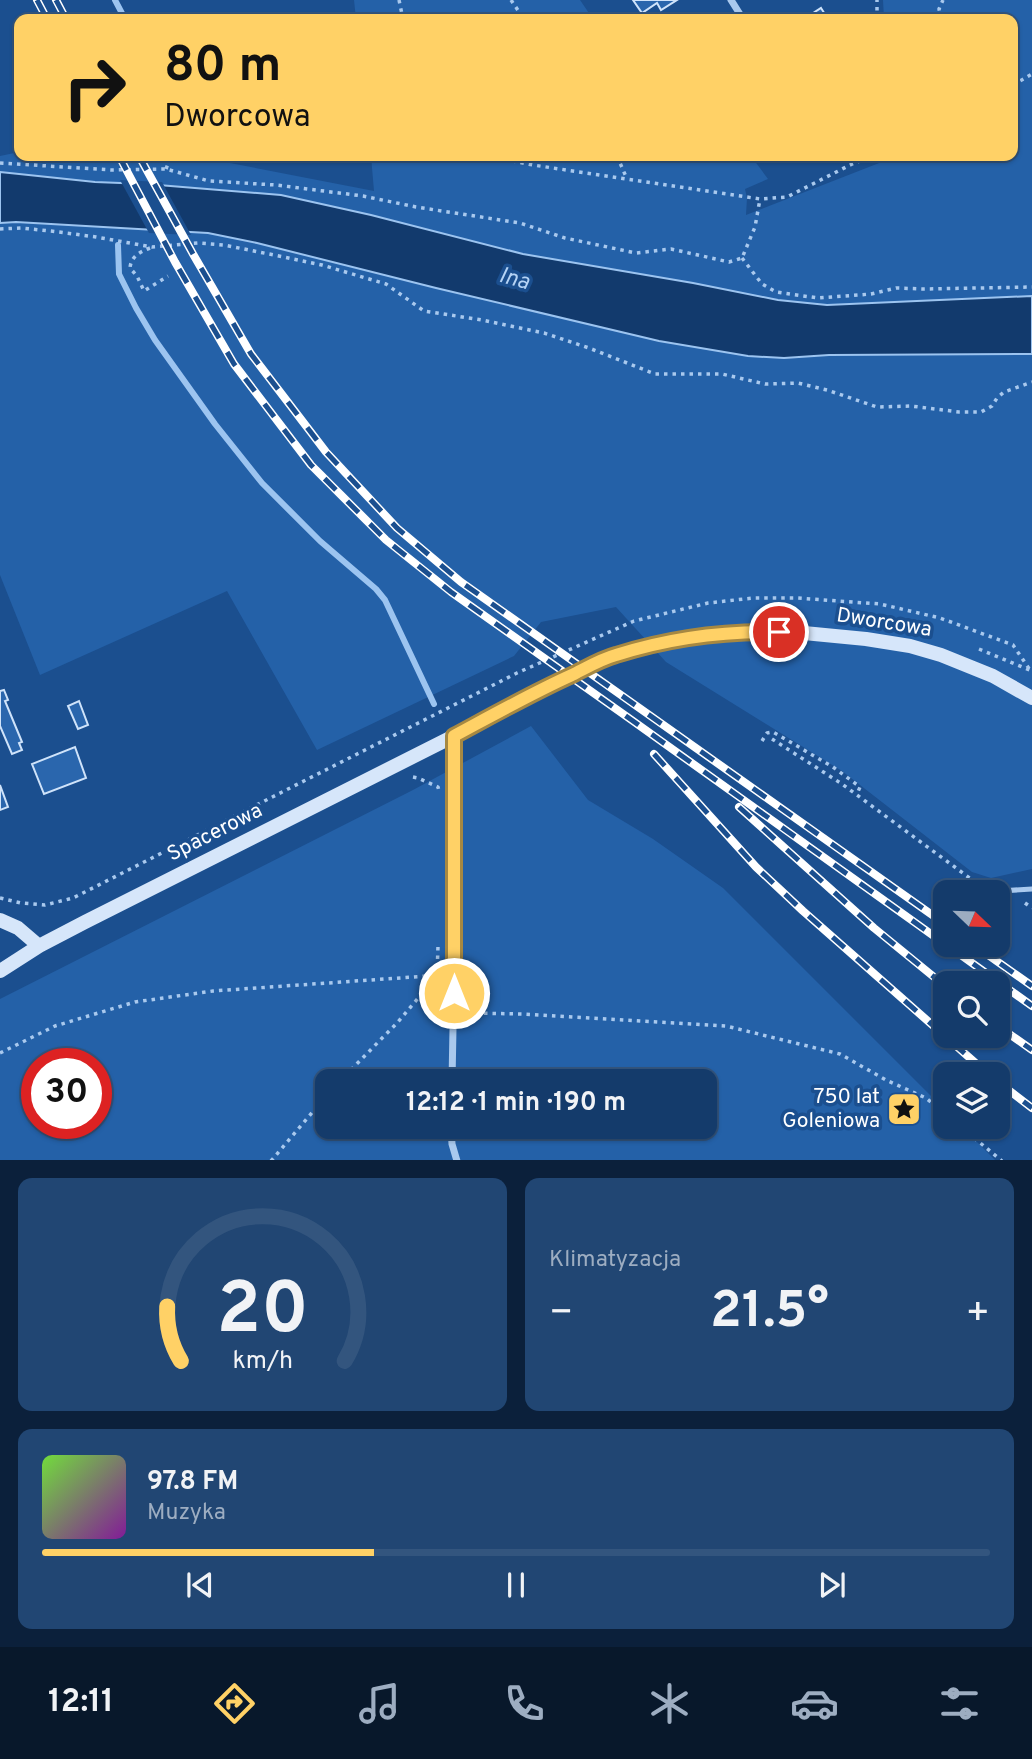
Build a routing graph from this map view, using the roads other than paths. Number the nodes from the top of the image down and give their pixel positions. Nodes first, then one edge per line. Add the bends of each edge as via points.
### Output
1 (1030, 698) edge
2 (454, 736) junction
3 (1032, 889) edge
4 (1010, 890) edge
5 (0, 920) edge
6 (39, 946) junction
7 (0, 971) edge
8 (452, 1069) edge
9 (452, 1139) edge
10 (457, 1160) edge

1 - 2 street, Dworcowa via 967,664 910,646 804,633 741,632 701,635 613,655
2 - 6 street, Spacerowa
2 - 8 street
3 - 4 lane
5 - 6 street
6 - 7 street, Spacerowa
9 - 10 street

